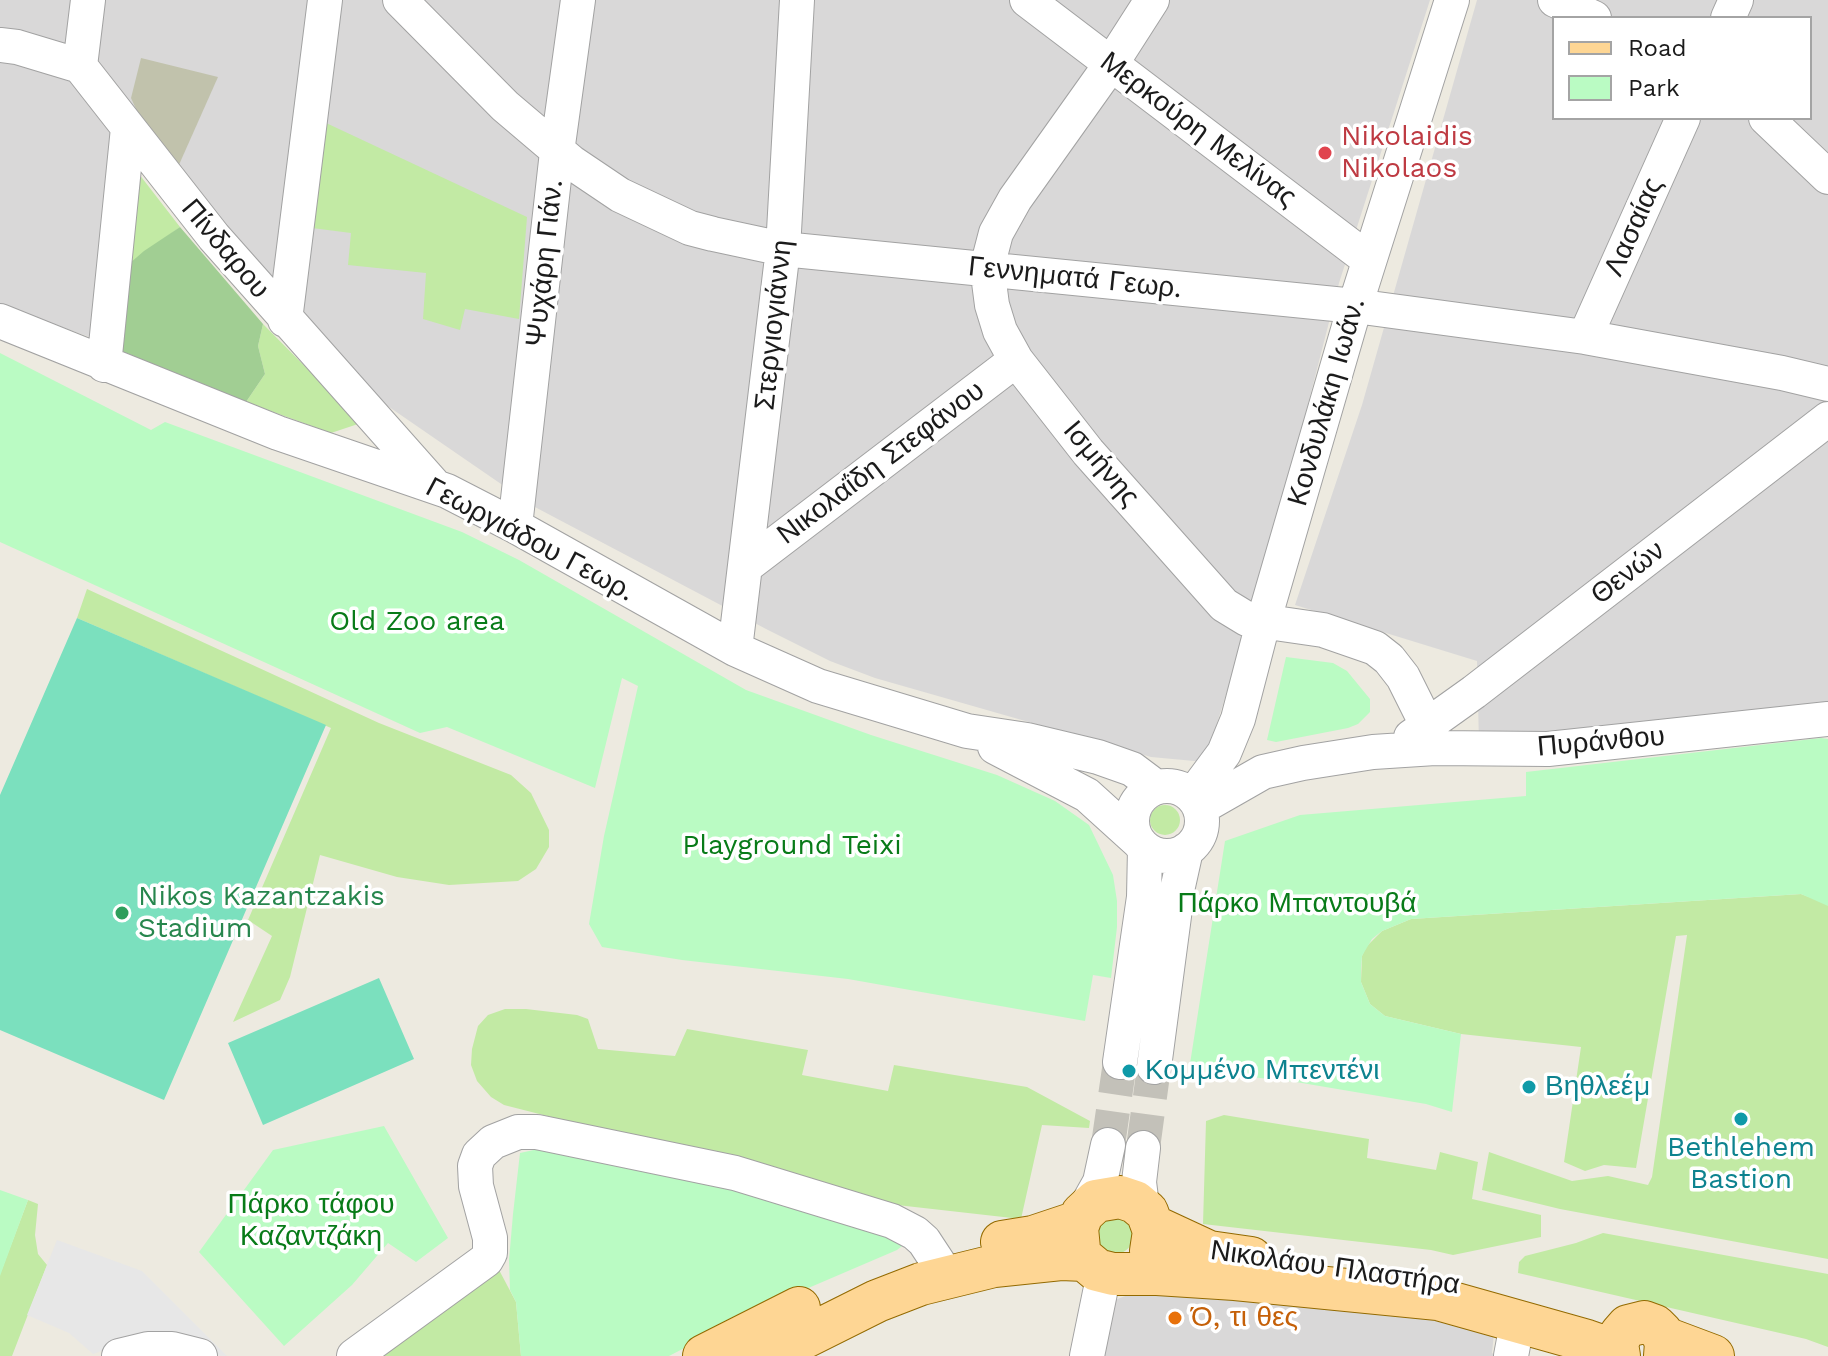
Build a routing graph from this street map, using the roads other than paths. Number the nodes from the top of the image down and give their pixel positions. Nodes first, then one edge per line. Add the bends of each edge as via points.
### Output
1 (88, 0) edge
2 (325, 0) edge
3 (400, 0) edge
4 (578, 0) edge
5 (797, 0) edge
6 (1027, 0) edge
7 (1152, 0) edge
8 (1452, 0) edge
9 (1555, 0) edge
10 (1590, 16) edge
11 (0, 45) edge
12 (1111, 64) junction
13 (80, 66) junction
14 (1682, 120) edge
15 (1768, 120) edge
16 (128, 128) junction
17 (557, 152) junction
18 (1828, 177) edge
19 (783, 249) junction
20 (1369, 260) junction
21 (989, 269) junction
22 (1355, 306) junction
23 (285, 320) junction
24 (0, 321) edge
25 (1585, 337) junction
26 (1016, 360) junction
27 (104, 365) junction
28 (1828, 384) edge
29 (1828, 419) edge
30 (435, 486) junction
31 (515, 526) junction
32 (746, 566) junction
33 (1263, 623) junction
34 (735, 649) junction
35 (1828, 719) edge
36 (1428, 727) junction
37 (967, 731) junction
38 (1373, 752) junction
39 (1156, 787) junction
40 (1196, 802) junction
41 (1143, 846) junction
42 (1186, 850) junction
43 (1120, 1062) tunnel mouth
44 (1154, 1067) tunnel mouth
45 (1108, 1145) tunnel mouth
46 (1143, 1148) tunnel mouth
47 (1148, 1216) junction
48 (1094, 1249) junction
49 (941, 1266) junction
50 (1519, 1340) edge
51 (1639, 1346) edge
52 (119, 1356) edge
53 (200, 1356) edge
54 (354, 1356) edge
55 (704, 1356) edge
56 (767, 1356) edge
57 (1087, 1356) edge
58 (1713, 1356) edge

1 - 13 street
2 - 23 street
3 - 17 street, Γεννηματά Γεωρ.
4 - 17 street, Ψυχάρη Γιάν.
5 - 19 street, Στεργιογιάννη
6 - 12 street, Μερκούρη Μελίνας
7 - 12 street
8 - 20 street, Κονδυλάκη Ιωάν.
9 - 10 street
11 - 13 street
12 - 20 street, Μερκούρη Μελίνας
12 - 21 street via 1007,211
13 - 16 street, Πίνδαρου
14 - 25 street, Λασαίας
15 - 18 street
16 - 23 street, Πίνδαρου
16 - 27 street
17 - 19 street, Γεννηματά Γεωρ. via 620,195 690,228
17 - 31 street, Ψυχάρη Γιάν.
19 - 21 street, Γεννηματά Γεωρ.
19 - 32 street, Στεργιογιάννη
20 - 22 street, Κονδυλάκη Ιωάν.
21 - 22 street, Γεννηματά Γεωρ.
21 - 26 street, Ισμήνης via 995,318
22 - 25 street, Γεννηματά Γεωρ.
22 - 33 street, Κονδυλάκη Ιωάν.
23 - 30 street, Πίνδαρου
24 - 27 street, Γεωργιάδου Γεωρ.
25 - 28 street, Γεννηματά Γεωρ.
26 - 32 street, Νικολαΐδη Στεφάνου
26 - 33 street, Ισμήνης via 1088,452 1212,593 1247,619
27 - 30 street, Γεωργιάδου Γεωρ. via 278,433
29 - 36 street, Θενών
30 - 31 street, Γεωργιάδου Γεωρ.
31 - 34 street, Γεωργιάδου Γεωρ.
32 - 34 street, Στεργιογιάννη
33 - 36 street via 1323,630 1375,648 1403,677
33 - 40 street, Κονδυλάκη Ιωάν. via 1231,738
34 - 37 street, Γεωργιάδου Γεωρ. via 818,686
35 - 38 street, Πυράνθου via 1548,749
36 - 38 street, Θενών
37 - 39 street, Γεωργιάδου Γεωρ. via 1098,757 1132,769
37 - 41 street, Γεωργιάδου Γεωρ. via 1087,795
38 - 40 street via 1263,772
39 - 40 street via 1175,786
39 - 41 street via 1140,798 1132,815 1133,832
40 - 42 street via 1201,827
41 - 42 street via 1163,856
41 - 43 street via 1144,897
42 - 44 street
45 - 48 street
46 - 47 street via 1139,1182
47 - 48 main road via 1154,1239 1139,1266
47 - 48 main road, Νικολάου Πλαστήρα via 1128,1198 1096,1201
47 - 51 main road, Νικολάου Πλαστήρα via 1194,1247 1222,1256 1315,1261 1416,1275 1607,1324
48 - 49 main road, Νικολάου Πλαστήρα via 1041,1260
48 - 50 main road, Νικολάου Πλαστήρα via 1235,1279 1459,1304
48 - 57 street
49 - 54 street via 924,1241 904,1226 798,1190 664,1157 537,1132 513,1133 483,1151 475,1166 490,1238 486,1260
49 - 55 main road, Νικολάου Πλαστήρα via 879,1273
49 - 56 main road, Νικολάου Πλαστήρα
50 - 51 main road, Νικολάου Πλαστήρα
51 - 58 main road, Νικολάου Πλαστήρα
52 - 53 street via 172,1349

